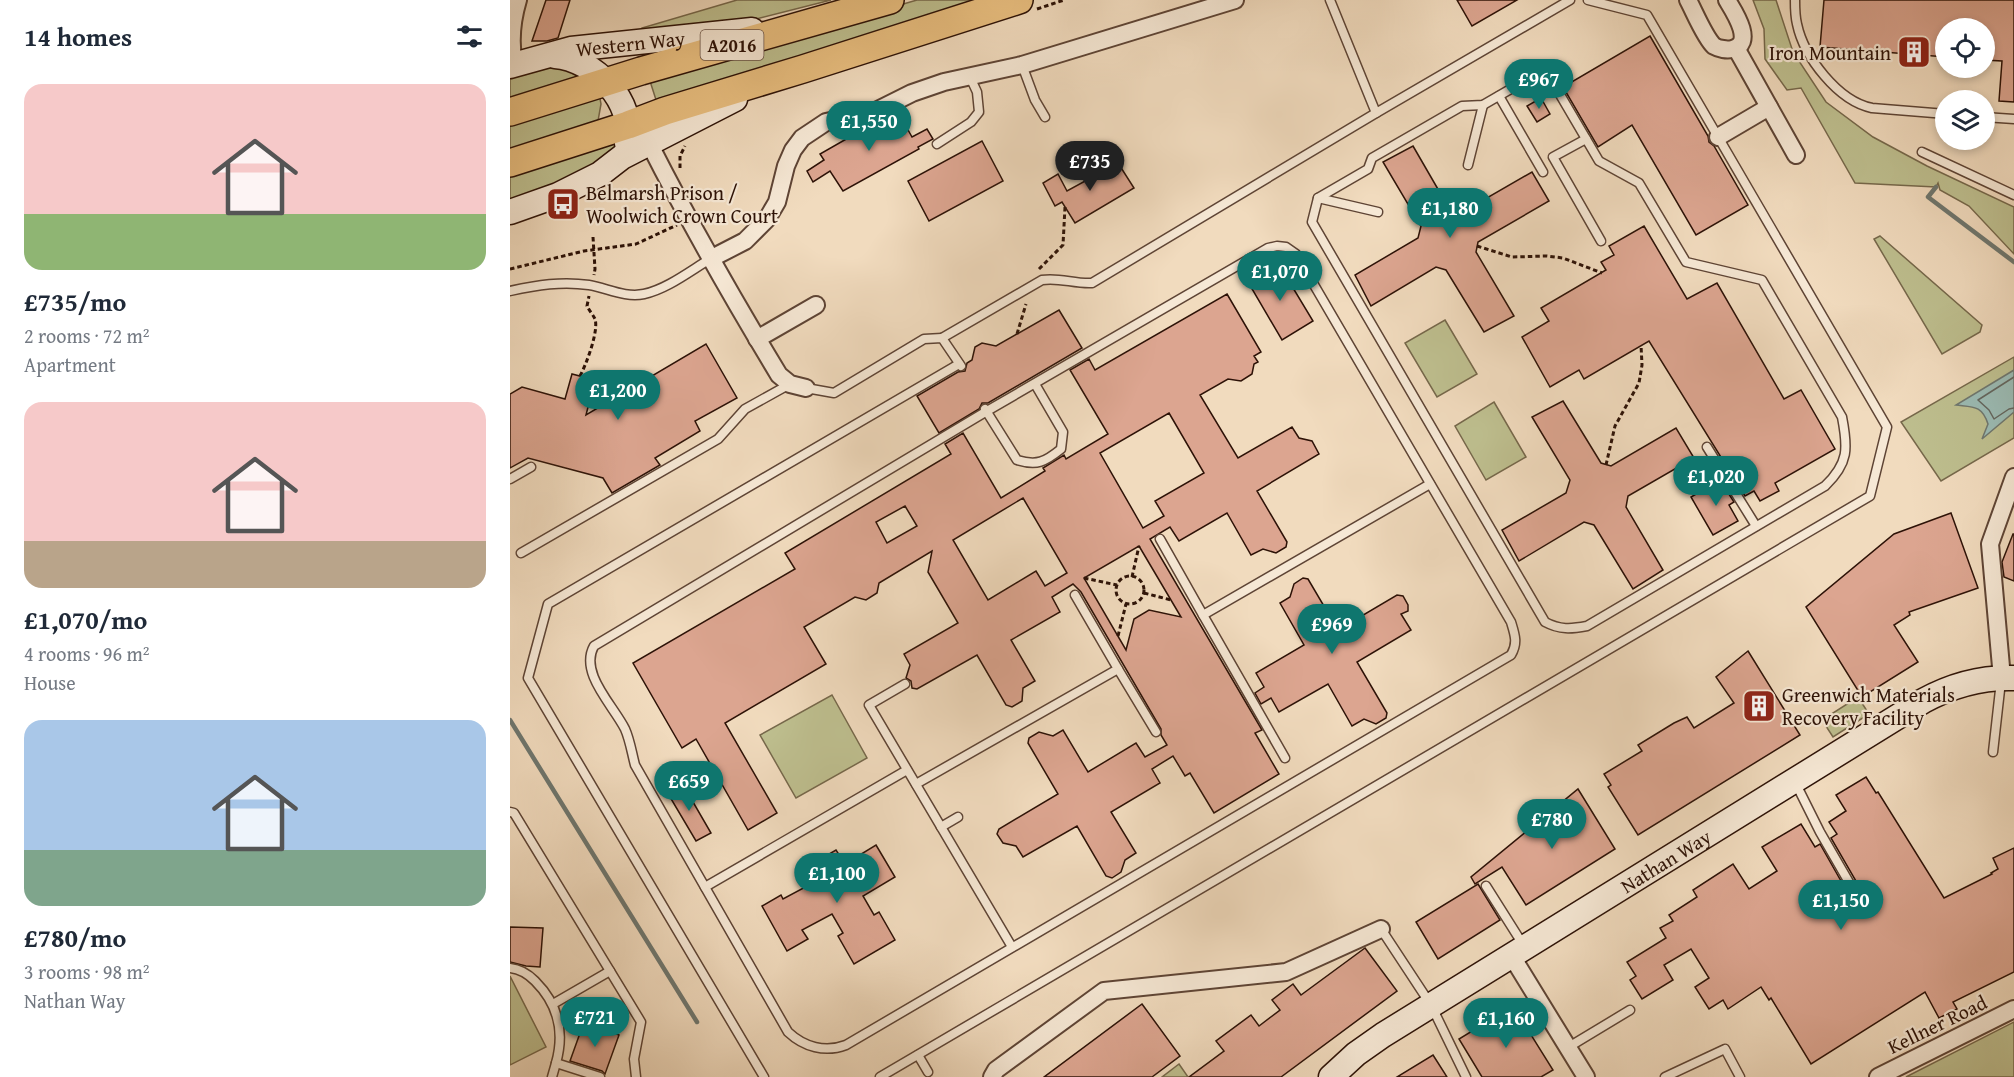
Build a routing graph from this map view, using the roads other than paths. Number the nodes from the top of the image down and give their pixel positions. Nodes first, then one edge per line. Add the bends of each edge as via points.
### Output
1 (518, 0) edge
2 (890, 0) edge
3 (1019, 0) edge
4 (1235, 0) edge
5 (1330, 0) edge
6 (1570, 0) edge
7 (1588, 0) edge
8 (1688, 0) edge
9 (1727, 0) edge
10 (1794, 0) edge
11 (858, 9) junction
12 (1736, 48) junction
13 (540, 56) junction
14 (512, 65) edge
15 (1022, 65) junction
16 (803, 69) junction
17 (970, 77) junction
18 (606, 82) junction
19 (1499, 96) junction
20 (1483, 105) junction
21 (1769, 107) junction
22 (510, 112) edge
23 (1376, 113) junction
24 (1935, 113) edge
25 (1046, 117) dead end
26 (1995, 118) edge
27 (2014, 119) edge
28 (628, 125) junction
29 (1718, 137) junction
30 (584, 139) junction
31 (1586, 139) junction
32 (649, 143) junction
33 (936, 144) dead end
34 (1922, 152) dead end
35 (1796, 155) dead end
36 (622, 157) junction
37 (510, 163) edge
38 (1468, 165) dead end
39 (1543, 172) dead end
40 (2014, 195) edge
41 (1318, 198) junction
42 (510, 212) edge
43 (1378, 212) dead end
44 (1601, 241) dead end
45 (710, 259) junction
46 (510, 291) edge
47 (816, 304) dead end
48 (942, 338) junction
49 (757, 339) junction
50 (1035, 384) junction
51 (798, 386) junction
52 (986, 410) junction
53 (1707, 447) dead end
54 (531, 467) dead end
55 (2014, 477) edge
56 (510, 479) edge
57 (1430, 484) junction
58 (1756, 526) junction
59 (1160, 539) dead end
60 (522, 553) dead end
61 (1075, 595) dead end
62 (1203, 615) junction
63 (1118, 669) junction
64 (2008, 678) edge
65 (906, 684) dead end
66 (1156, 732) dead end
67 (1993, 752) dead end
68 (1285, 758) dead end
69 (907, 770) junction
70 (1794, 781) junction
71 (916, 784) junction
72 (510, 812) edge
73 (957, 817) dead end
74 (941, 827) junction
75 (1850, 884) dead end
76 (1486, 886) dead end
77 (705, 887) junction
78 (1382, 930) joint
79 (1012, 947) junction
80 (1518, 950) junction
81 (510, 968) edge
82 (610, 971) junction
83 (553, 1004) junction
84 (1431, 1005) junction
85 (2014, 1009) edge
86 (1630, 1010) dead end
87 (1567, 1048) junction
88 (918, 1054) junction
89 (556, 1063) junction
90 (928, 1072) dead end
91 (552, 1077) edge
92 (600, 1077) edge
93 (636, 1077) edge
94 (764, 1077) edge
95 (880, 1077) edge
96 (992, 1077) edge
97 (1331, 1077) edge
98 (1466, 1077) edge
99 (1586, 1077) edge
100 (1665, 1077) edge
101 (1740, 1077) edge
102 (1878, 1077) edge

1 - 14 street
2 - 11 main road, Western Way / A2016
3 - 16 main road, Western Way / A2016
4 - 15 street
5 - 23 lane
6 - 23 lane
7 - 29 lane via 1647,15
8 - 12 street via 1713,45 1720,49
9 - 12 street via 1742,27
10 - 24 lane via 1797,25 1809,53 1826,79 1849,99 1872,108
11 - 13 street, Western Way / A2016 via 734,33 596,45
11 - 18 main road, Western Way / A2016
12 - 21 street
13 - 14 street, Western Way
13 - 18 street via 576,59
15 - 17 street
15 - 25 lane
16 - 28 main road, Western Way / A2016
16 - 32 street, Western Way / A2016
17 - 33 lane via 980,112
17 - 45 street via 944,82 876,111 826,122 814,129 793,150 777,202 767,219 745,241
18 - 22 main road, Western Way / A2016
18 - 28 street via 619,97
18 - 30 street, Western Way / A2016 via 606,116 593,134
19 - 20 lane
19 - 31 lane via 1545,69
19 - 39 lane
20 - 38 lane
20 - 41 lane via 1462,106 1372,158 1368,169
21 - 29 street
21 - 35 street
23 - 48 lane via 1092,283 1042,280
26 - 27 lane
28 - 30 main road, Western Way / A2016
28 - 32 street
28 - 36 street
29 - 88 lane via 1887,427 1870,496
30 - 37 main road, Western Way / A2016
31 - 44 lane via 1553,157
31 - 58 lane via 1599,161 1639,183 1686,262 1762,280 1842,417 1845,460 1837,474 1825,486
32 - 36 street, Western Way
32 - 45 street
34 - 40 lane
36 - 42 street, Western Way via 600,174 558,195
41 - 43 lane
41 - 58 lane via 1312,222 1545,622 1557,628 1587,626
45 - 46 lane via 658,289 641,294 556,283
45 - 49 street
47 - 49 street
48 - 51 lane via 924,339 834,393
48 - 94 lane via 960,365 548,604 528,678
49 - 51 street via 779,375
50 - 52 lane
50 - 52 lane via 1063,432 1061,449 1047,460 1030,464 1017,460
50 - 57 lane via 1268,248 1286,247 1296,254
51 - 60 lane via 746,410 718,439
52 - 77 lane via 594,645 589,655 590,667 626,731 635,765
53 - 58 lane
54 - 56 lane
55 - 64 street via 1990,544
57 - 62 lane
57 - 79 lane via 1511,622 1516,636 1511,655
59 - 62 lane
61 - 63 lane
62 - 68 lane
63 - 66 lane
63 - 71 lane
64 - 67 lane
64 - 70 street, Nathan Way via 1974,681 1944,690
65 - 69 lane via 869,705
69 - 71 lane
69 - 77 lane
70 - 75 lane
70 - 80 street, Nathan Way
71 - 74 lane
72 - 82 lane
73 - 74 lane
74 - 79 lane
76 - 80 lane
77 - 79 lane via 788,1032 798,1041 825,1049 846,1045
78 - 84 lane
78 - 96 street via 1286,972 1104,991 996,1070
80 - 84 street, Nathan Way
80 - 87 street
81 - 83 lane via 529,975
82 - 83 lane
82 - 93 lane via 641,1022 634,1059
83 - 89 lane via 561,1047
84 - 97 street, Nathan Way via 1356,1054
84 - 98 lane
85 - 102 street, Kellner Road
86 - 87 lane
87 - 99 street
88 - 90 lane
88 - 95 lane
89 - 91 lane
89 - 92 lane
100 - 101 lane via 1725,1048

